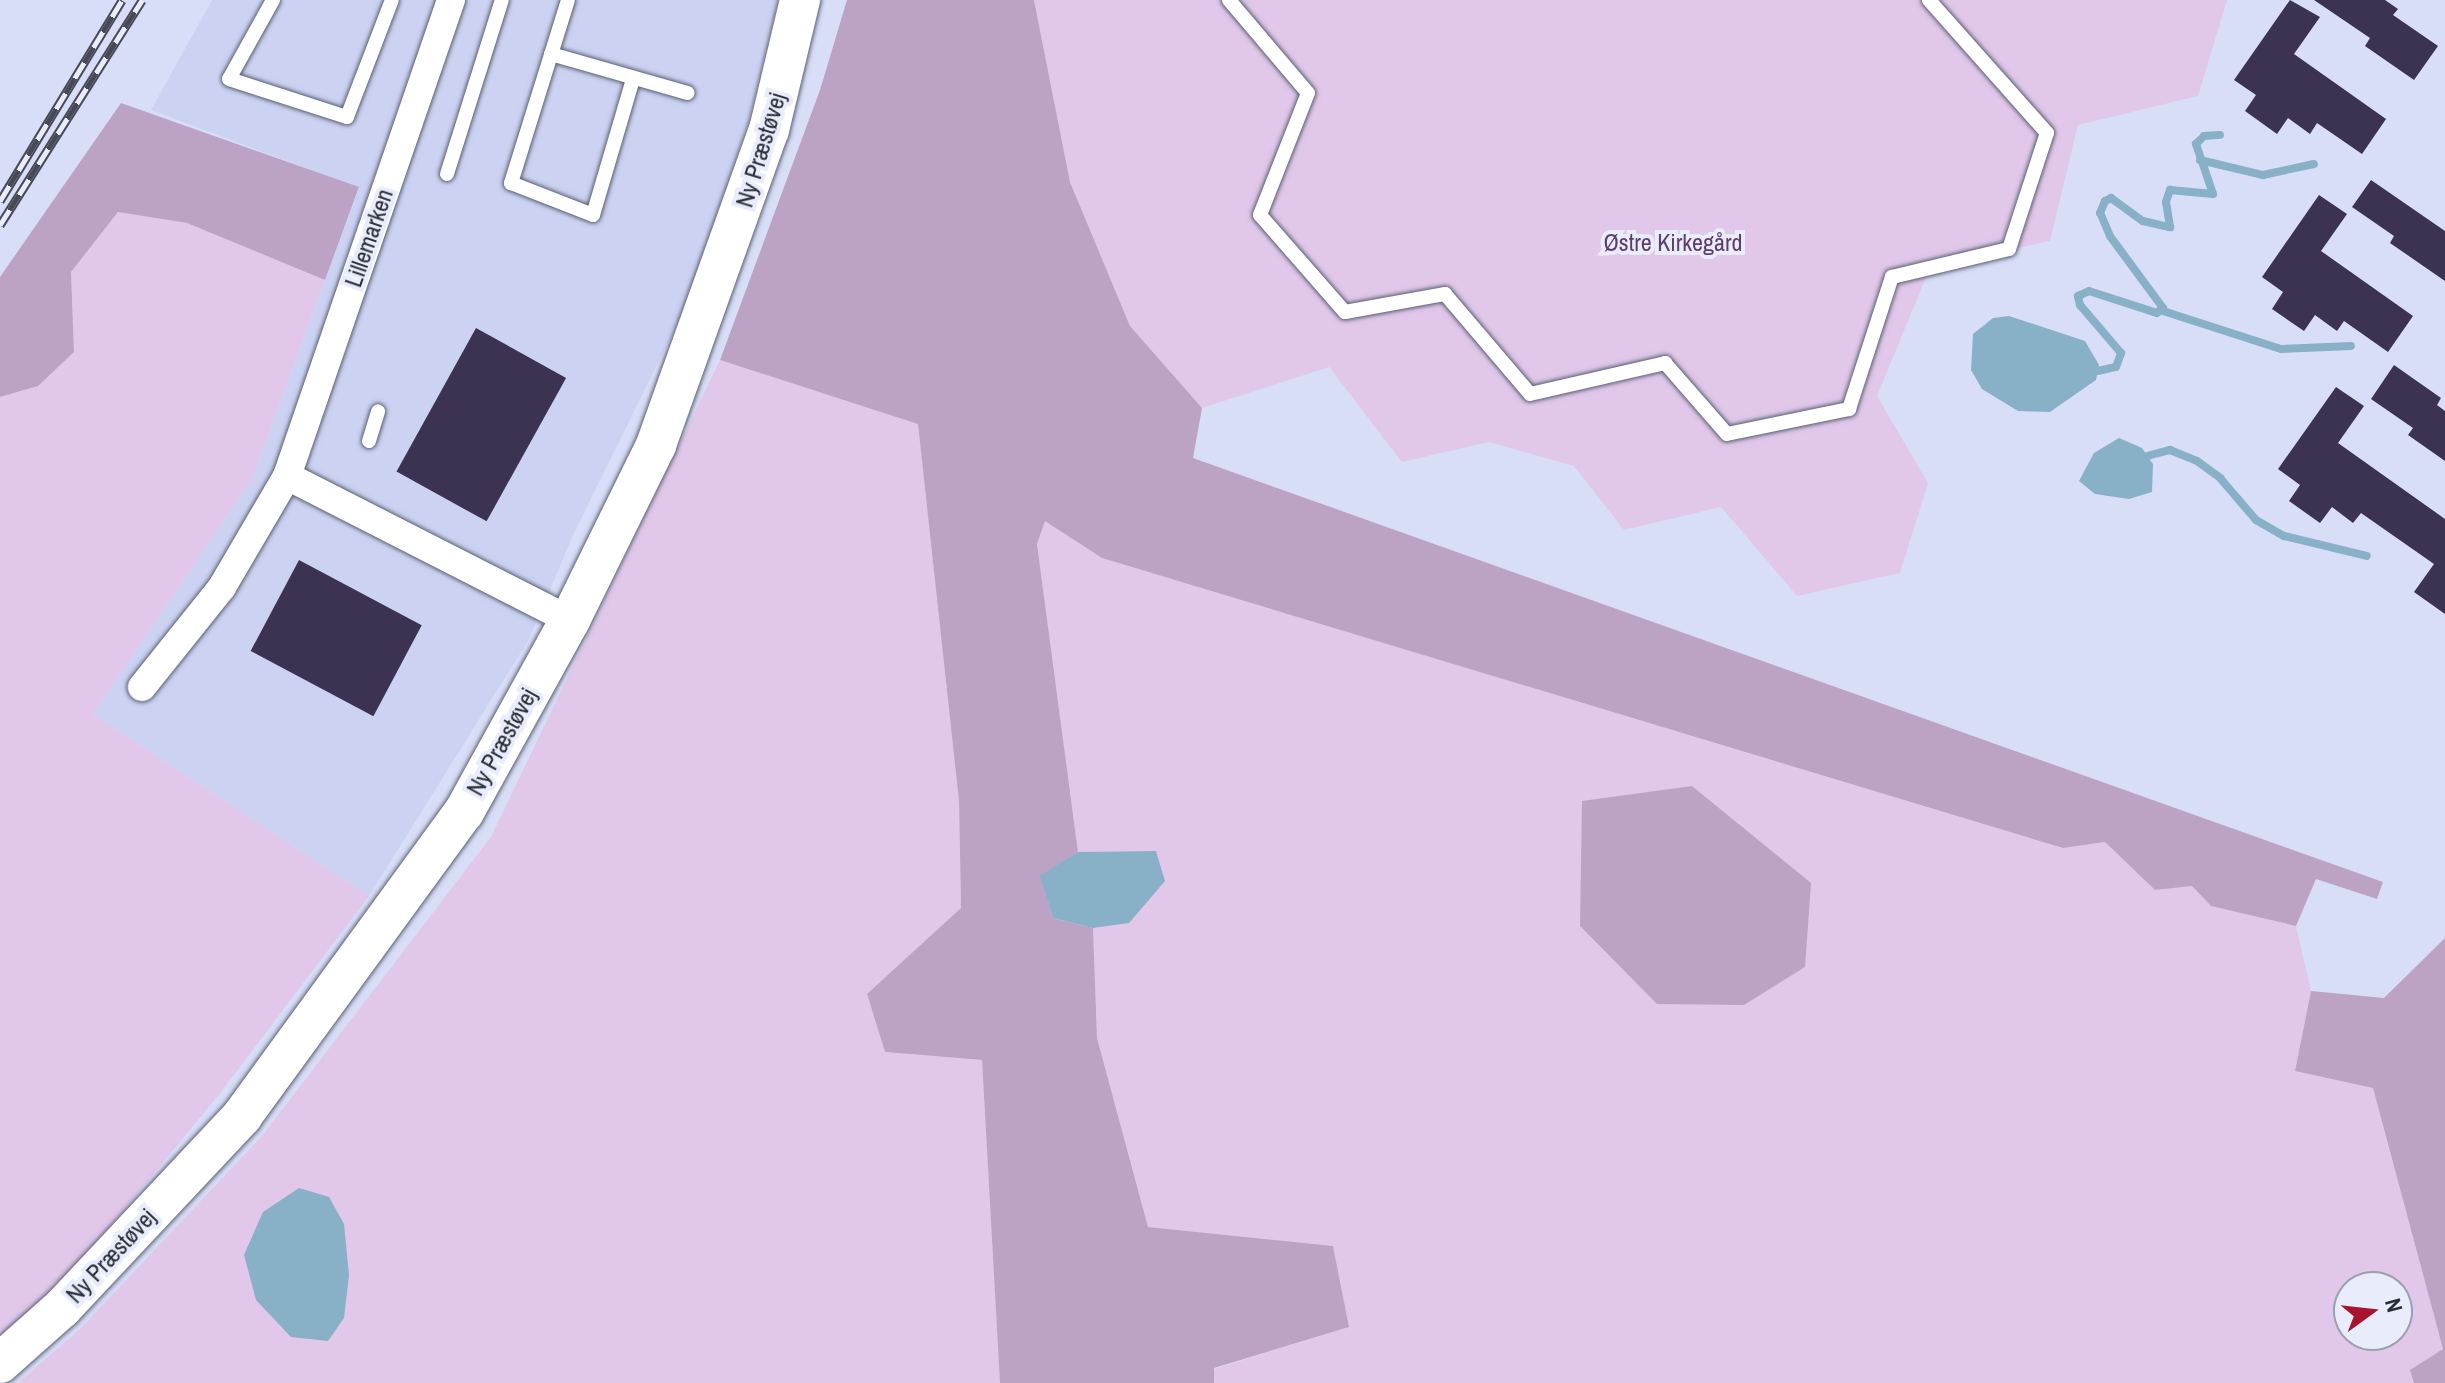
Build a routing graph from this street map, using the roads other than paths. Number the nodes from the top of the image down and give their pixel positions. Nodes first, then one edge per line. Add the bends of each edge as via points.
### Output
1 (273, 0) edge
2 (392, 0) edge
3 (502, 0) edge
4 (568, 0) edge
5 (800, 0) edge
6 (1229, 0) edge
7 (1929, 0) edge
8 (448, 1) edge
9 (551, 54) junction
10 (633, 79) junction
11 (688, 93) dead end
12 (447, 174) dead end
13 (378, 411) dead end
14 (369, 441) dead end
15 (287, 476) junction
16 (570, 620) junction
17 (142, 687) dead end
18 (0, 1363) edge

1 - 2 lane via 229,79 347,117
3 - 12 lane
4 - 9 lane
5 - 16 street, Ny Præstøvej via 769,130 719,280 656,445
6 - 7 lane via 1308,93 1260,215 1345,312 1445,294 1530,394 1665,363 1727,434 1849,409 1892,277 2009,249 2047,133
8 - 15 street, Lillemarken
9 - 10 lane
9 - 10 lane via 511,183 593,215
10 - 11 lane
13 - 14 lane
15 - 16 street
15 - 17 street, Lillemarken via 222,587
16 - 18 street, Ny Præstøvej via 464,812 242,1116 62,1308

